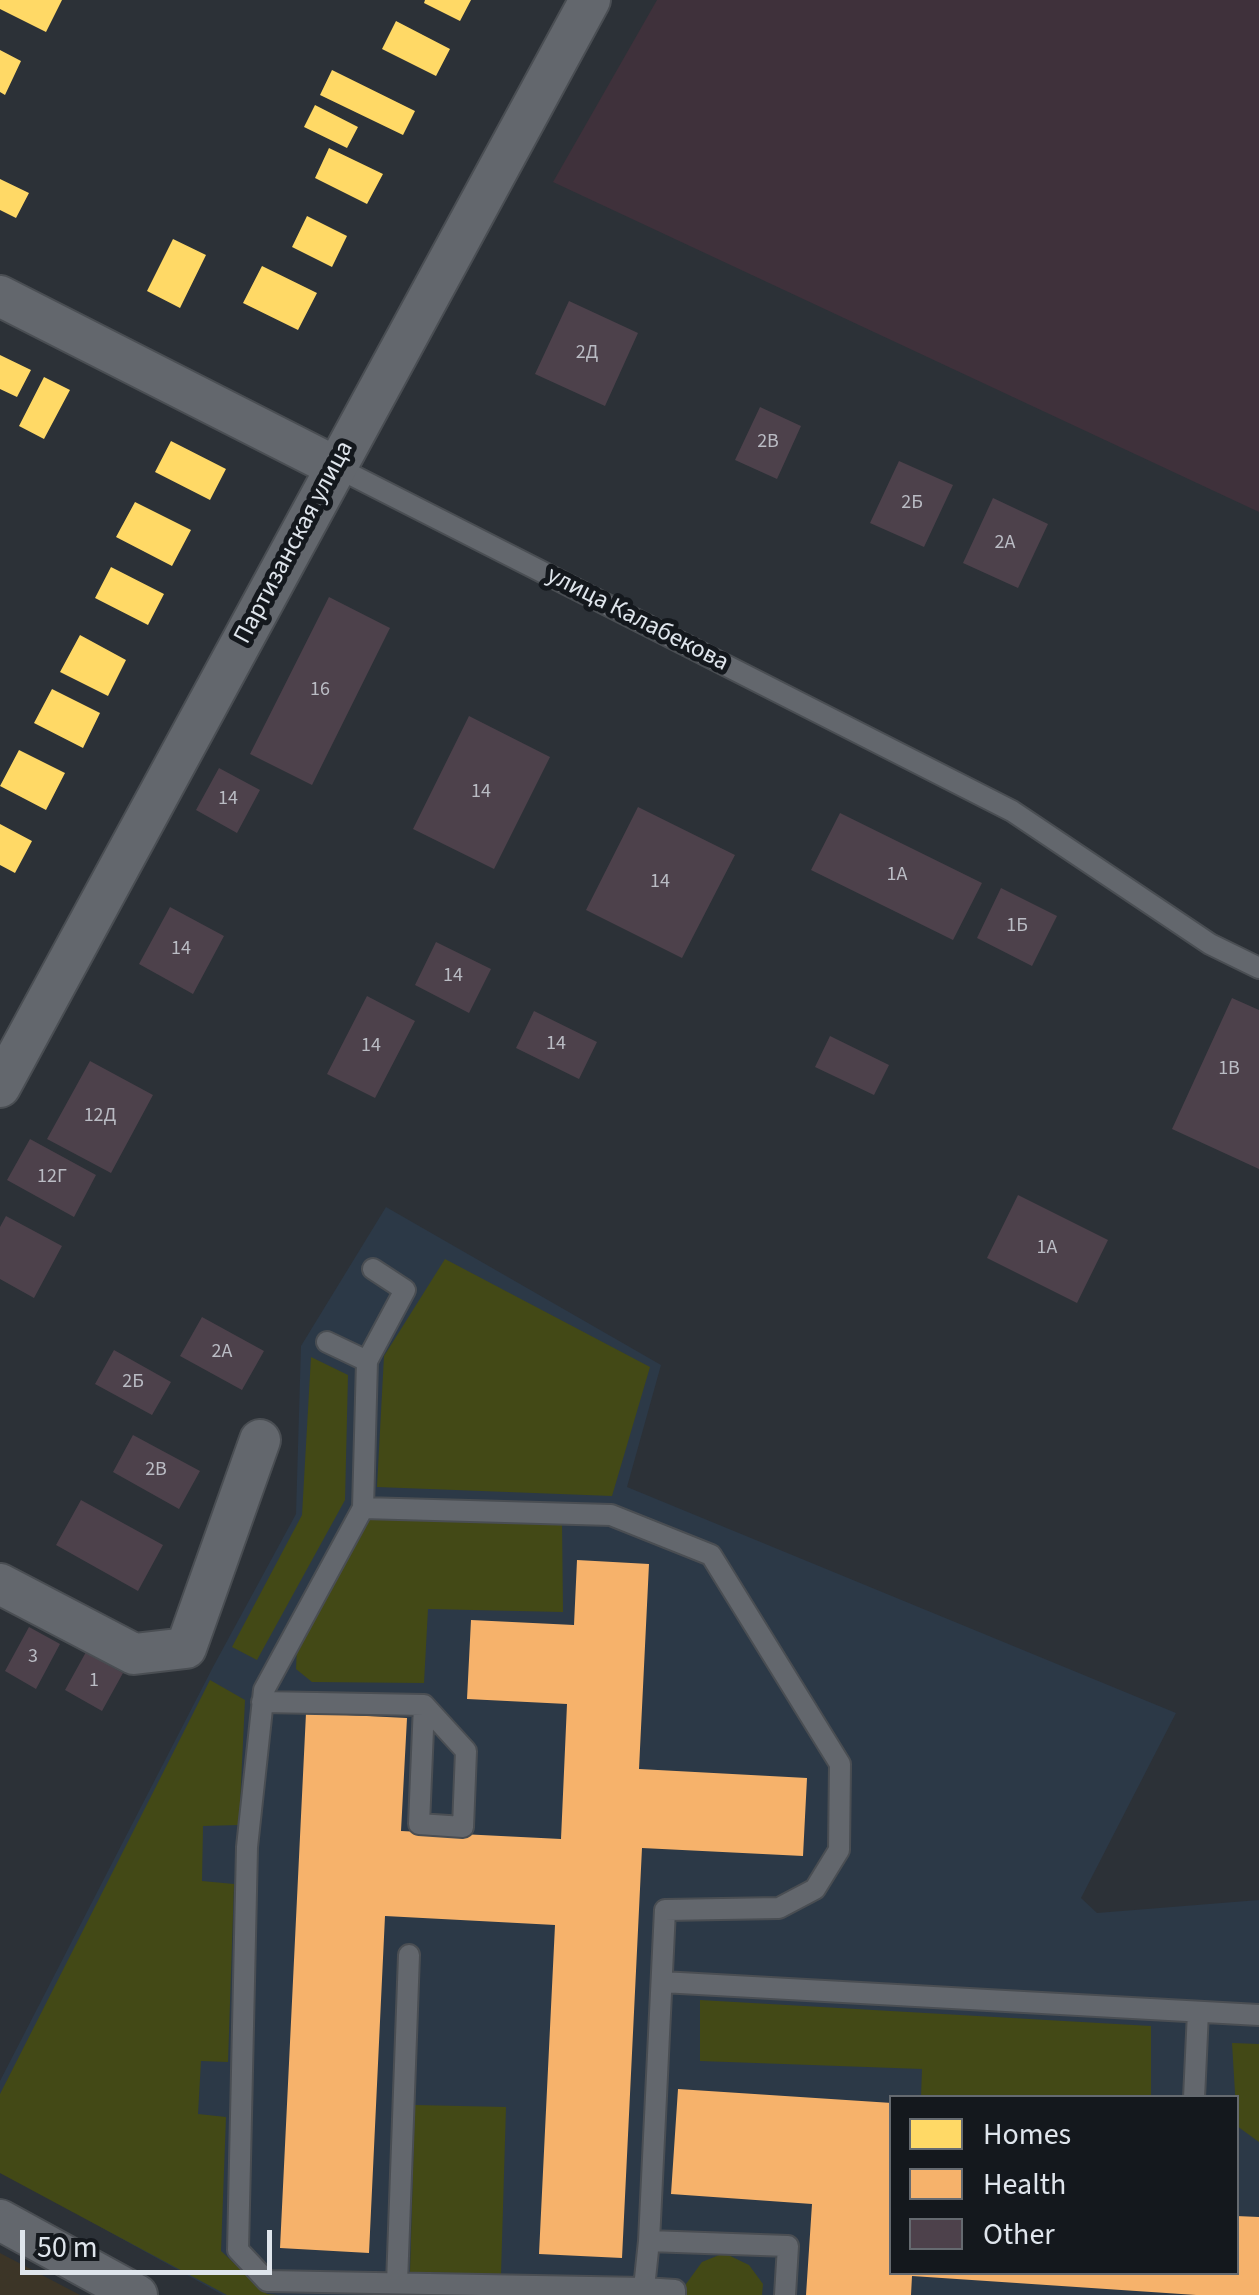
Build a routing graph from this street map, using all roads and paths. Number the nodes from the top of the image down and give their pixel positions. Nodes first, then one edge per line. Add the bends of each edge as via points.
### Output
1 (590, 0) edge
2 (0, 296) edge
3 (336, 467) junction
4 (1259, 968) edge
5 (0, 1087) edge
6 (373, 1269) dead end
7 (328, 1342) dead end
8 (366, 1361) junction
9 (260, 1440) dead end
10 (364, 1508) junction
11 (0, 1584) edge
12 (262, 1702) junction
13 (424, 1706) junction
14 (409, 1956) dead end
15 (662, 1982) junction
16 (1198, 2012) junction
17 (1259, 2015) edge
18 (1194, 2095) edge
19 (0, 2220) edge
20 (649, 2241) junction
21 (397, 2284) junction
22 (644, 2288) junction
23 (136, 2295) edge
24 (675, 2295) edge
25 (785, 2295) edge

1 - 3 street, Партизанская улица
2 - 3 street, улица Калабекова
3 - 4 lane, улица Калабекова via 1012,812 1210,944
3 - 5 street, Партизанская улица
6 - 8 lane via 405,1290
7 - 8 lane
8 - 10 lane
9 - 11 street via 186,1648 134,1654
10 - 12 lane
10 - 15 lane via 610,1516 712,1555 840,1764 839,1850 815,1889 778,1908 665,1910
12 - 13 lane
12 - 21 lane via 247,1847 238,2250 267,2280
13 - 13 lane via 419,1824 463,1826 466,1751
14 - 21 lane
15 - 16 lane
15 - 20 lane
16 - 17 lane
16 - 18 lane
19 - 23 street
20 - 22 lane
20 - 25 lane via 788,2246
21 - 22 lane
22 - 24 lane

